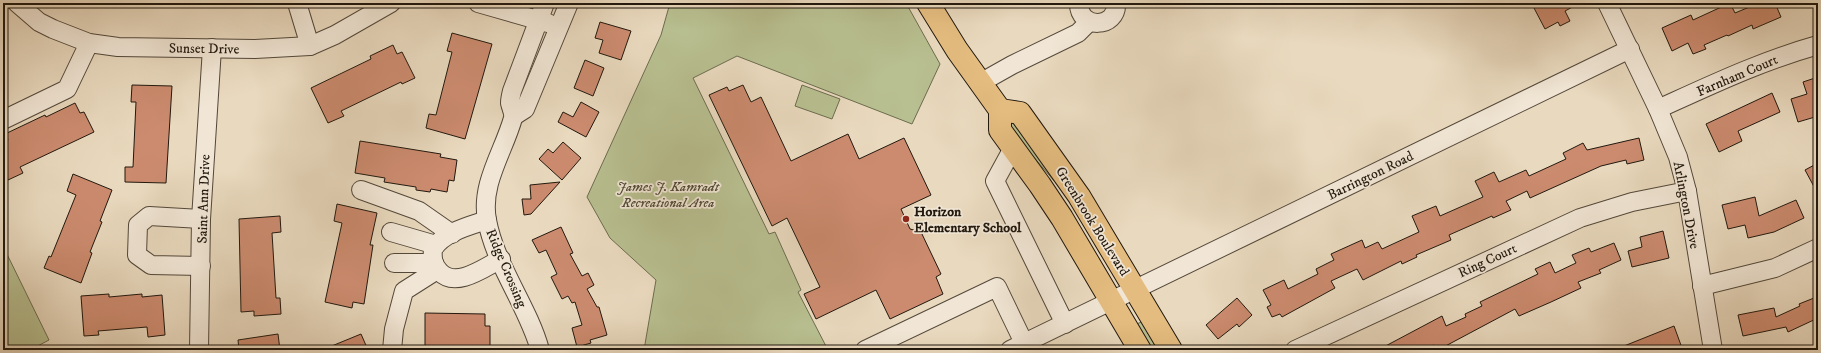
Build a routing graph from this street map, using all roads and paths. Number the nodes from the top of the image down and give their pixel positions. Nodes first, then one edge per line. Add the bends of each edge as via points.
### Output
1 (17, 3) edge
2 (297, 3) edge
3 (392, 3) edge
4 (478, 3) edge
5 (545, 3) edge
6 (569, 3) edge
7 (1079, 3) edge
8 (1116, 3) edge
9 (1607, 3) edge
10 (934, 5) edge
11 (538, 20) junction
12 (1089, 22) junction
13 (558, 26) junction
14 (89, 43) junction
15 (1818, 45) edge
16 (310, 46) junction
17 (212, 48) junction
18 (1630, 49) junction
19 (980, 83) junction
20 (1658, 109) junction
21 (1000, 110) junction
22 (514, 116) junction
23 (3, 120) edge
24 (1013, 148) junction
25 (361, 190) dead end
26 (1687, 191) junction
27 (201, 219) junction
28 (487, 220) junction
29 (391, 232) dead end
30 (452, 234) junction
31 (436, 245) junction
32 (1818, 248) edge
33 (501, 259) junction
34 (394, 263) dead end
35 (201, 266) junction
36 (436, 266) junction
37 (1702, 286) junction
38 (1135, 289) junction
39 (1110, 301) junction
40 (1065, 324) junction
41 (1017, 347) edge
42 (199, 350) edge
43 (392, 350) edge
44 (540, 350) edge
45 (865, 350) edge
46 (1140, 350) edge
47 (1171, 350) edge
48 (1295, 350) edge
49 (1712, 350) edge

1 - 14 street, Sunset Drive via 40,22
2 - 16 street
3 - 16 street, Sunset Drive via 336,35
4 - 11 street
5 - 11 street, Ridge Crossing
6 - 13 street, Ridge Crossing
7 - 12 street via 1080,12
8 - 12 street via 1115,12 1107,21
9 - 18 street, Arlington Drive
10 - 19 main road via 957,50
11 - 13 street
11 - 22 street, Ridge Crossing via 512,91 510,102
12 - 19 street via 1078,33
13 - 22 street, Ridge Crossing via 526,109
14 - 17 street, Sunset Drive via 118,47
14 - 23 street via 67,88
15 - 20 street, Farnham Court via 1779,56
16 - 17 street, Sunset Drive via 288,49
17 - 27 street, Saint Ann Drive
18 - 20 street, Arlington Drive
18 - 38 street, Barrington Road
19 - 21 main road
20 - 26 street, Arlington Drive via 1678,157
21 - 24 main road, Greenbrook Boulevard via 1000,130
21 - 38 main road, Greenbrook Boulevard via 1020,113 1079,196
22 - 28 street, Ridge Crossing via 487,192
24 - 39 main road, Greenbrook Boulevard via 1062,218
24 - 40 street via 995,181
25 - 30 street via 420,211
26 - 37 street, Arlington Drive
26 - 48 street, Ring Court via 1632,202 1580,218
27 - 35 street, Saint Ann Drive
27 - 35 street via 148,216 138,225 137,255 152,265
28 - 30 street
28 - 33 street, Ridge Crossing
29 - 31 street
30 - 31 street
31 - 36 street via 432,257
32 - 37 street via 1776,268
33 - 36 street via 457,278 444,276
33 - 44 street, Ridge Crossing
34 - 36 street
35 - 42 street, Saint Ann Drive
36 - 43 street via 404,291 394,329
37 - 49 street, Arlington Drive
38 - 39 street, Barrington Road
38 - 47 main road, Greenbrook Boulevard
39 - 40 street, Barrington Road
39 - 46 main road, Greenbrook Boulevard
40 - 41 street, Barrington Road
41 - 45 street via 997,287

